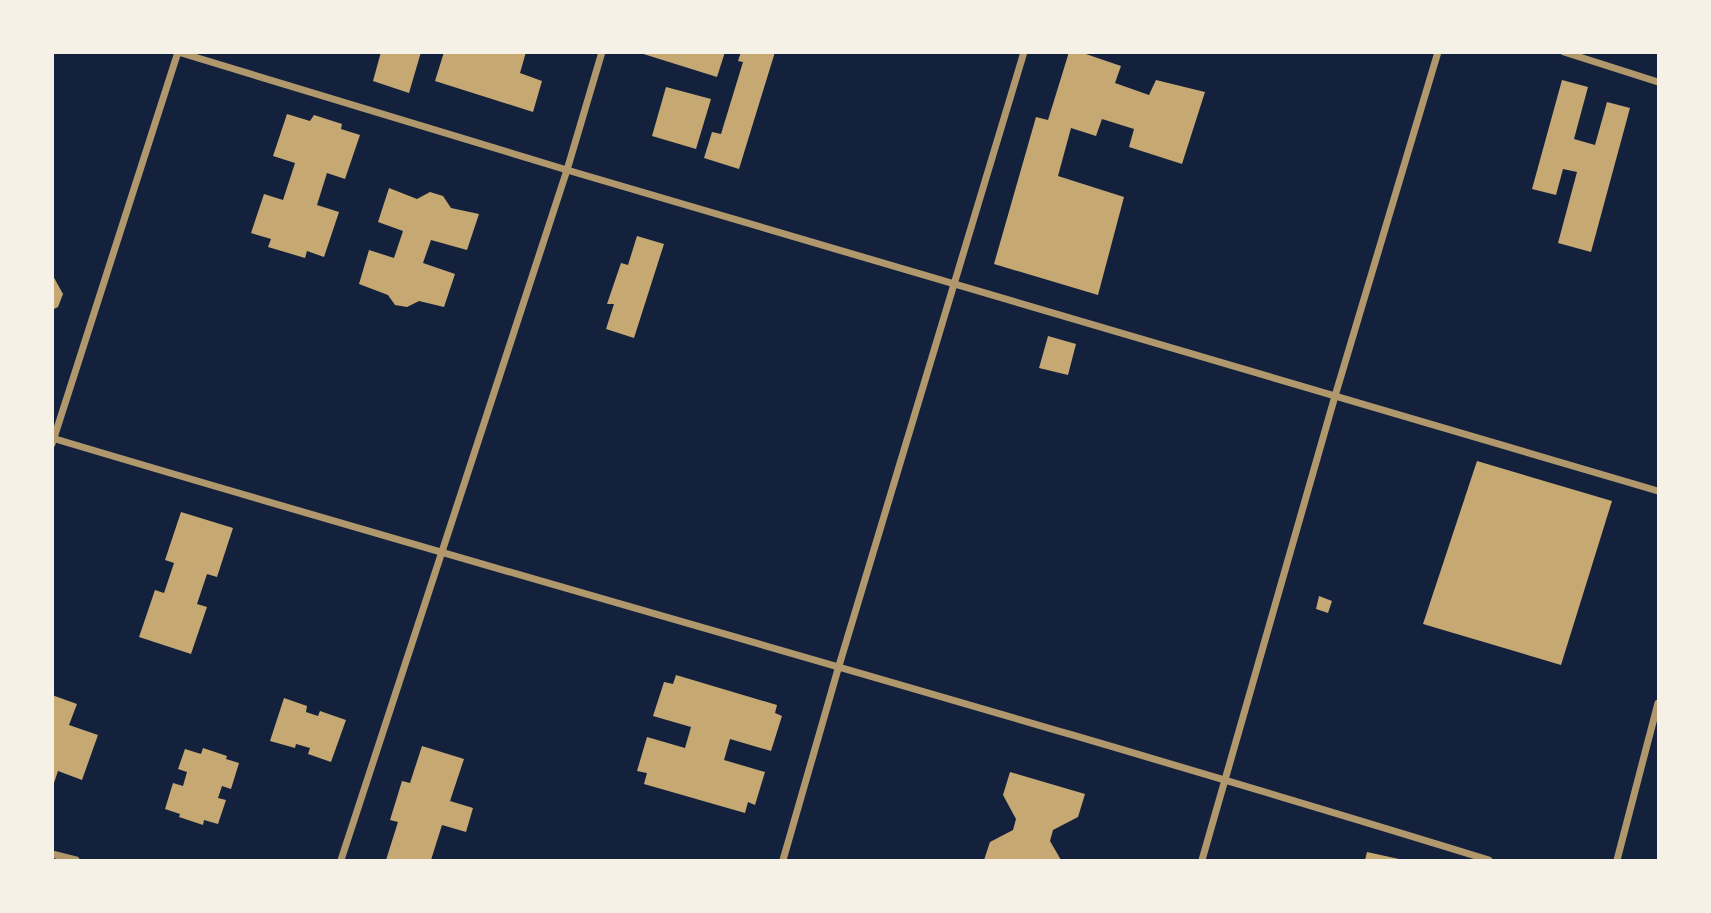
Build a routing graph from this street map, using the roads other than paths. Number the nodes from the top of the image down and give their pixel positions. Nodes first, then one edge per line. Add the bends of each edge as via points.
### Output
1 (178, 52) edge
2 (602, 52) edge
3 (1024, 52) edge
4 (1438, 52) edge
5 (1564, 52) edge
6 (1658, 82) edge
7 (568, 170) junction
8 (955, 284) junction
9 (1335, 396) junction
10 (53, 440) edge
11 (1658, 491) edge
12 (440, 554) junction
13 (838, 669) junction
14 (1658, 703) edge
15 (1225, 779) junction
16 (52, 854) edge
17 (76, 860) edge
18 (341, 860) edge
19 (783, 860) edge
20 (1202, 860) edge
21 (1489, 860) edge
22 (1617, 860) edge

1 - 7 street
1 - 10 street
2 - 7 street
3 - 8 street
4 - 9 street
5 - 6 street
7 - 8 street
7 - 12 street
8 - 9 street
8 - 13 street
9 - 11 street
9 - 15 street
10 - 12 street
12 - 13 street
12 - 18 street
13 - 15 street
13 - 19 street
14 - 22 street
15 - 20 street
15 - 21 street
16 - 17 street

